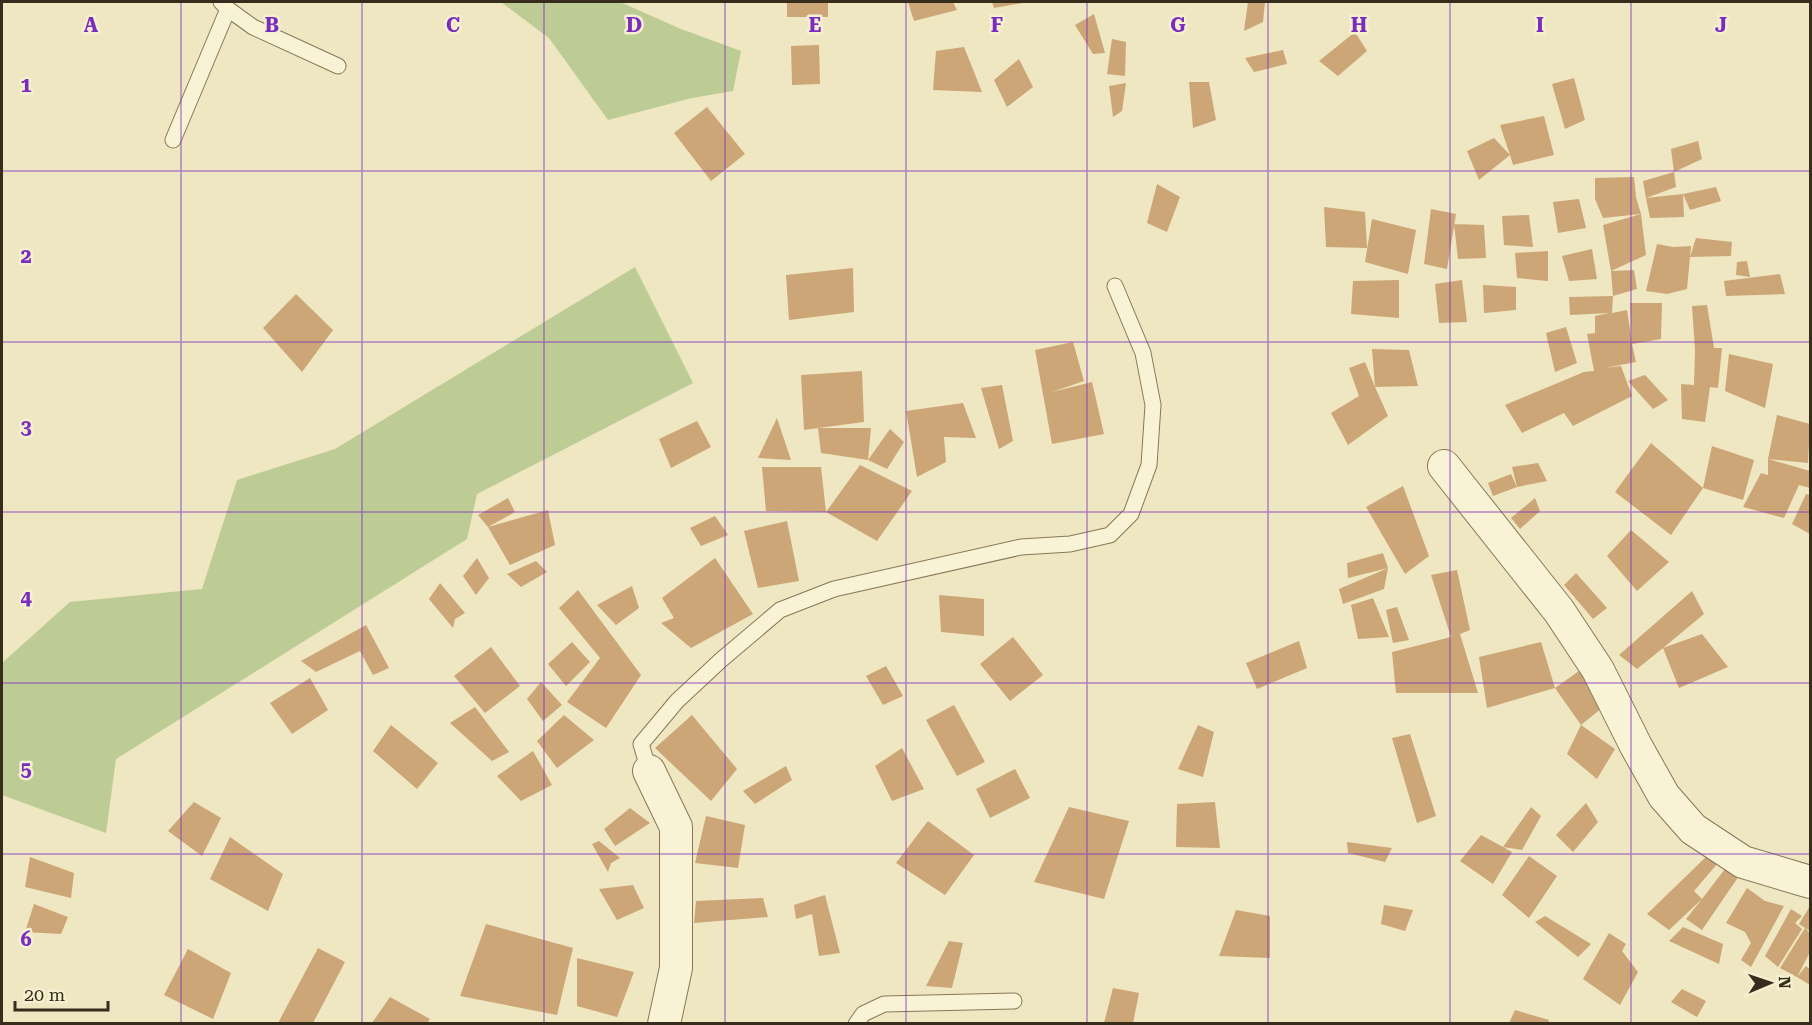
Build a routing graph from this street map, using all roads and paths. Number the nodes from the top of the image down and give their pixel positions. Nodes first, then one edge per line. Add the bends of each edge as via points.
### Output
1 (224, 5) edge
2 (338, 66) dead end
3 (173, 140) dead end
4 (1115, 286) dead end
5 (1444, 466) dead end
6 (649, 771) joint
7 (1810, 882) edge
8 (1014, 1001) dead end
9 (664, 1023) edge
10 (856, 1023) edge

1 - 2 lane via 253,27
1 - 3 lane
4 - 6 lane via 1143,352 1153,405 1149,465 1131,514 1110,535 1070,544 1021,547 834,589 780,610 677,701 641,744
5 - 7 street via 1559,611 1598,670 1671,804 1693,829 1743,862
6 - 9 street via 676,827 676,968
8 - 10 lane via 884,1004 862,1014

